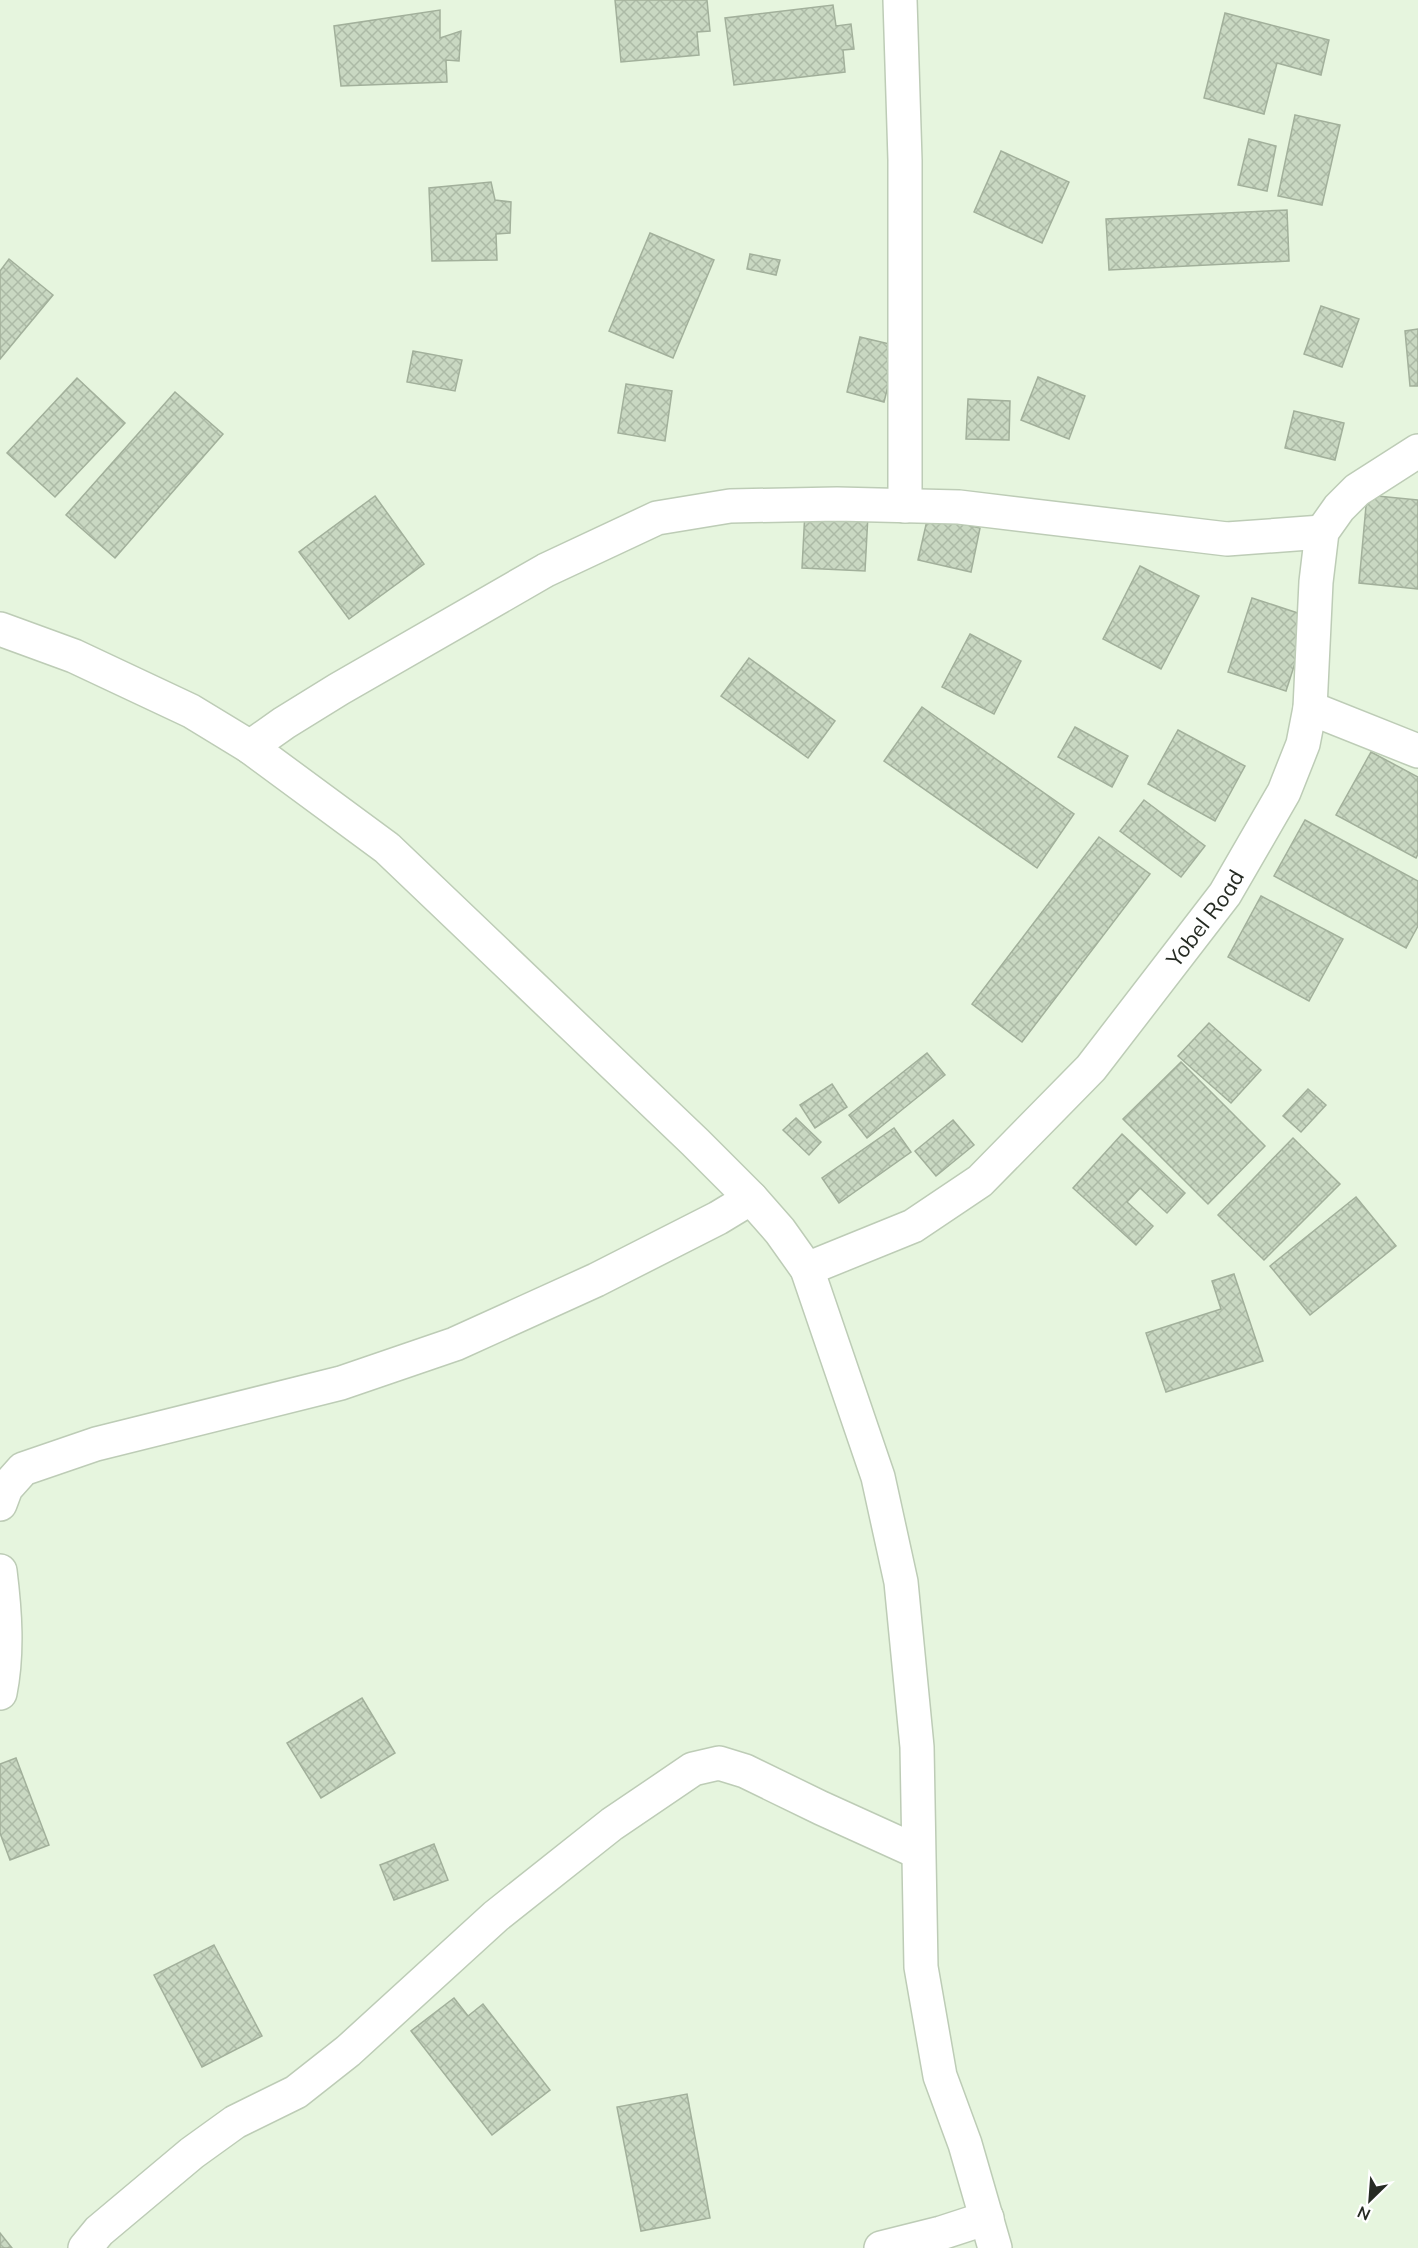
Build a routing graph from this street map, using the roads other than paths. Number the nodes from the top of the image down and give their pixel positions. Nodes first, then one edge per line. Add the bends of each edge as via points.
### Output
1 (900, 0) edge
2 (1418, 451) edge
3 (905, 506) junction
4 (1322, 532) junction
5 (0, 628) edge
6 (1310, 708) junction
7 (250, 747) junction
8 (1418, 751) edge
9 (751, 1198) junction
10 (807, 1269) junction
11 (0, 1504) edge
12 (0, 1571) edge
13 (0, 1693) edge
14 (918, 1852) junction
15 (991, 2233) edge
16 (85, 2248) edge
17 (880, 2248) edge

1 - 3 street via 905,172
2 - 4 street, Yobel Road via 1357,490
3 - 4 street via 959,507 1227,539
3 - 7 street via 730,506 657,518 546,570 339,688
4 - 6 street, Yobel Road
5 - 7 street via 74,656 191,711
6 - 8 street
6 - 10 street, Yobel Road via 1303,744 1284,792 1225,894 1091,1068 980,1181 913,1226
7 - 9 street via 387,848
9 - 10 street
9 - 11 street via 596,1280 454,1344 341,1383 96,1444 23,1469 6,1488
10 - 14 street via 878,1477 901,1582 916,1727
12 - 13 street via 5,1614
14 - 15 street via 921,1968 940,2076
14 - 16 street via 745,1771 719,1763 693,1769 612,1824 496,1916 296,2092 236,2122 192,2152 99,2231
15 - 17 street via 940,2233

